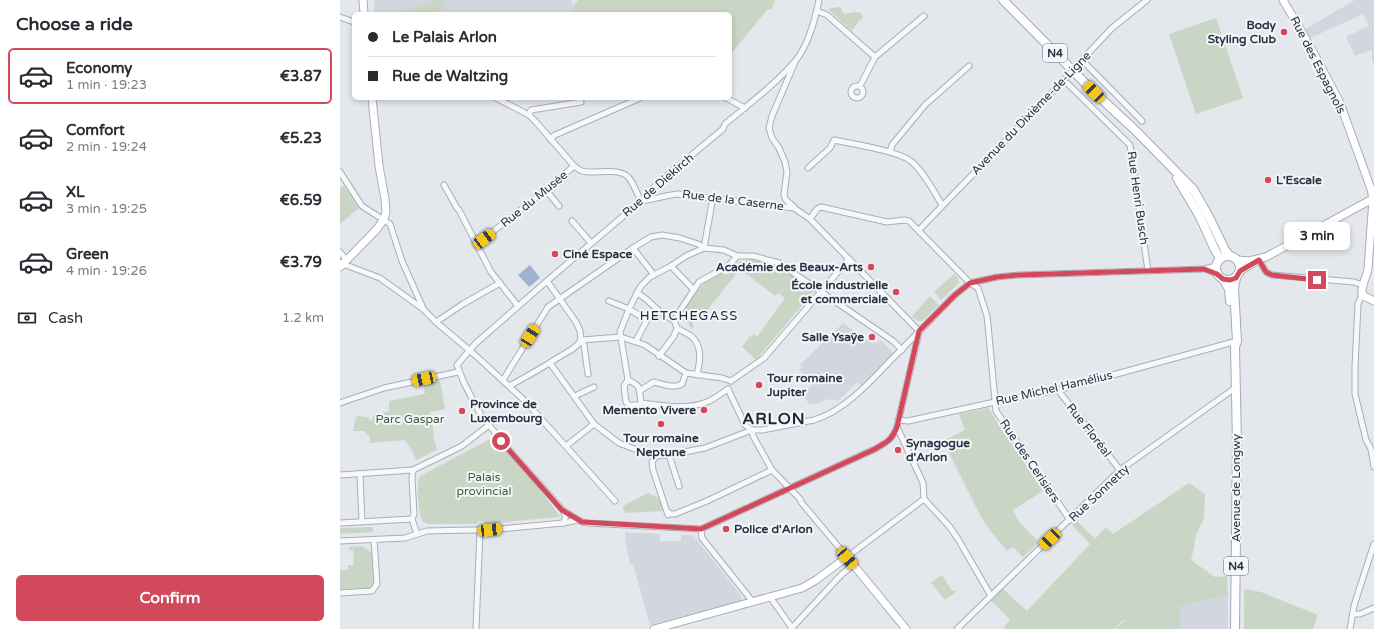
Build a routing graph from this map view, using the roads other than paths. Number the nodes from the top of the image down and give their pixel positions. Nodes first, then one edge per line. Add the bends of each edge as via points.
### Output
1 (364, 0) edge
2 (819, 0) edge
3 (1001, 0) edge
4 (1147, 0) edge
5 (1283, 0) edge
6 (817, 11) junction
7 (364, 12) edge
8 (924, 16) dead end
9 (340, 17) edge
10 (352, 21) edge
11 (875, 57) junction
12 (796, 60) junction
13 (1081, 62) junction
14 (969, 66) dead end
15 (776, 79) junction
16 (1064, 79) junction
17 (785, 86) junction
18 (860, 86) dead end
19 (372, 100) edge
20 (500, 100) edge
21 (636, 100) edge
22 (730, 100) edge
23 (581, 102) dead end
24 (745, 108) junction
25 (529, 115) junction
26 (1142, 121) dead end
27 (550, 139) junction
28 (890, 152) junction
29 (574, 166) junction
30 (1170, 167) junction
31 (808, 168) dead end
32 (340, 172) edge
33 (444, 185) dead end
34 (546, 190) junction
35 (713, 198) junction
36 (1373, 198) edge
37 (640, 201) junction
38 (942, 205) junction
39 (559, 206) dead end
40 (794, 208) junction
41 (384, 219) junction
42 (810, 219) junction
43 (572, 221) dead end
44 (919, 230) junction
45 (591, 243) junction
46 (477, 244) junction
47 (633, 248) junction
48 (704, 248) junction
49 (340, 252) edge
50 (737, 256) junction
51 (1230, 256) junction
52 (1220, 258) junction
53 (849, 259) junction
54 (1238, 260) junction
55 (1259, 260) junction
56 (1371, 261) edge
57 (342, 264) edge
58 (671, 266) junction
59 (1148, 271) junction
60 (1219, 273) junction
61 (654, 275) junction
62 (1238, 275) junction
63 (547, 280) junction
64 (500, 283) junction
65 (970, 283) junction
66 (1363, 285) junction
67 (694, 290) junction
68 (820, 291) junction
69 (636, 293) junction
70 (1362, 295) junction
71 (560, 299) junction
72 (609, 301) dead end
73 (1374, 302) edge
74 (518, 306) junction
75 (629, 308) junction
76 (423, 309) junction
77 (674, 320) junction
78 (436, 322) junction
79 (677, 328) junction
80 (919, 331) junction
81 (621, 337) junction
82 (581, 340) junction
83 (636, 342) junction
84 (1234, 343) junction
85 (469, 350) junction
86 (902, 350) junction
87 (659, 356) junction
88 (550, 363) junction
89 (458, 372) junction
90 (686, 373) junction
91 (588, 374) dead end
92 (697, 375) junction
93 (503, 380) junction
94 (628, 380) junction
95 (731, 381) junction
96 (509, 386) junction
97 (594, 387) dead end
98 (1235, 388) junction
99 (728, 389) junction
100 (639, 390) junction
101 (1058, 390) junction
102 (575, 396) junction
103 (994, 402) junction
104 (340, 403) edge
105 (641, 403) junction
106 (898, 420) junction
107 (594, 424) junction
108 (488, 425) junction
109 (897, 427) junction
110 (752, 430) junction
111 (566, 446) junction
112 (1372, 448) edge
113 (669, 455) junction
114 (656, 456) junction
115 (1374, 467) edge
116 (413, 470) junction
117 (772, 470) junction
118 (1120, 470) junction
119 (360, 474) junction
120 (340, 475) edge
121 (678, 486) dead end
122 (790, 488) junction
123 (780, 493) junction
124 (924, 499) junction
125 (615, 501) dead end
126 (801, 502) junction
127 (562, 510) junction
128 (412, 519) junction
129 (578, 520) junction
130 (1070, 520) junction
131 (362, 522) junction
132 (340, 523) edge
133 (563, 523) junction
134 (701, 529) junction
135 (480, 530) junction
136 (417, 534) junction
137 (374, 540) junction
138 (340, 541) edge
139 (1374, 544) edge
140 (847, 558) junction
141 (853, 565) junction
142 (835, 567) junction
143 (841, 575) junction
144 (340, 593) edge
145 (991, 596) junction
146 (770, 597) junction
147 (753, 602) junction
148 (1374, 608) edge
149 (1353, 614) junction
150 (792, 628) edge
151 (476, 629) edge
152 (654, 629) edge
153 (906, 629) edge
154 (957, 629) edge
155 (1235, 629) edge
156 (1350, 629) edge

1 - 7 main road
2 - 6 street, Rue de Diekirch
3 - 30 main road, N4
4 - 13 street, Avenue du Dixième-de-Ligne via 1112,28
5 - 36 main road, Rue des Espagnols via 1340,103
6 - 11 street via 827,14
6 - 12 street, Rue de Diekirch via 805,45
8 - 11 street
9 - 10 street
11 - 18 street
12 - 15 street, Rue de Diekirch
12 - 17 street
13 - 16 street, Avenue du Dixième-de-Ligne, bridge
13 - 26 street
14 - 28 street via 925,105 892,145
15 - 17 street
15 - 24 street, Rue de Diekirch
16 - 38 street, Avenue du Dixième-de-Ligne
16 - 59 street, Rue Henri Busch via 1130,145
17 - 40 street via 769,128 785,162 787,172 784,195
19 - 41 main road via 385,199
20 - 25 street
21 - 27 street
22 - 24 street
23 - 25 street via 538,108 531,110
24 - 37 street, Rue de Diekirch
25 - 27 street
27 - 29 street
28 - 31 street via 834,140 830,148
28 - 38 street via 912,162
29 - 34 street, Rue du Musée
29 - 37 street via 580,171 624,174 629,178
30 - 51 main road, N4 via 1193,189
30 - 52 main road, N4 via 1200,217
32 - 41 street via 362,206
33 - 46 street
34 - 39 street
34 - 46 street, Rue du Musée
35 - 37 street, Rue de la Caserne via 670,194
35 - 40 street, Rue de la Caserne
35 - 48 street
36 - 55 main road
36 - 56 main road, Rue des Espagnols
37 - 45 street, Rue de Diekirch
38 - 44 street, Avenue du Dixième-de-Ligne
40 - 42 street, Rue de la Caserne
41 - 57 main road via 378,229
41 - 76 street via 392,228 402,261
42 - 44 street, Rue des Cerisiers via 821,207 887,222 909,221
42 - 53 street, Rue de la Caserne
43 - 45 street
44 - 65 street, Rue des Cerisiers
45 - 63 street, Rue de Diekirch
46 - 64 street via 491,272
47 - 48 street via 651,237 662,235 680,238
47 - 61 street
47 - 71 street
48 - 50 street via 724,250
48 - 58 street
49 - 57 street
50 - 67 street via 731,263 699,282
50 - 68 street via 753,256 779,263
51 - 52 main road
51 - 54 main road
52 - 60 main road
53 - 68 street
53 - 80 street, Rue de la Caserne
54 - 55 main road
54 - 62 main road, N4
55 - 62 main road
55 - 66 street via 1266,272 1272,275
56 - 66 main road, Rue des Espagnols
57 - 76 street via 380,278
58 - 61 street
58 - 67 street
59 - 60 street via 1206,269
59 - 65 street via 1019,275
60 - 62 main road via 1230,280
60 - 84 main road, Avenue de Longwy / N4 via 1230,294
61 - 69 street
62 - 84 main road, Avenue de Longwy / N4 via 1234,288
63 - 71 street
63 - 74 street, Rue de Diekirch
64 - 74 street
64 - 78 street
65 - 80 street
65 - 103 street, Rue des Cerisiers via 978,288 987,316
66 - 70 main road, Rue des Espagnols
67 - 77 street
68 - 86 street via 893,341
68 - 95 street via 764,358
69 - 75 street
69 - 77 street via 644,296 665,316
70 - 73 main road
70 - 112 street via 1358,304 1354,388 1366,440
71 - 82 street via 576,322
71 - 93 street via 548,307
72 - 75 street
74 - 85 street, Rue de Diekirch
75 - 81 street via 620,332
75 - 83 street via 646,320
76 - 78 street
77 - 79 street
78 - 85 street
79 - 87 street
79 - 92 street via 692,337 700,353
80 - 86 street
80 - 106 street
81 - 82 street
81 - 83 street
81 - 94 street
82 - 88 street via 578,345
82 - 91 street
83 - 87 street
84 - 98 main road, Avenue de Longwy / N4
84 - 101 street, Rue Michel Hamélius
85 - 89 street, Rue de Diekirch via 457,365
85 - 93 street
86 - 110 street via 834,412 814,420
87 - 90 street
88 - 96 street
88 - 102 street
89 - 104 street via 384,388
89 - 108 street
90 - 92 street
90 - 100 street via 679,386 654,382
92 - 95 street
93 - 96 street
94 - 100 street via 637,384
94 - 105 street via 624,386 626,402 629,405
95 - 99 street
96 - 111 street
97 - 102 street
98 - 118 street, Rue Sonnetty
98 - 155 main road, Avenue de Longwy / N4
99 - 105 street via 695,406
99 - 110 street via 745,425
100 - 105 street
101 - 103 street, Rue Michel Hamélius
101 - 118 street, Rue Floréal
102 - 107 street
103 - 106 street, Rue Michel Hamélius via 908,421
103 - 130 street, Rue des Cerisiers via 996,411
106 - 109 street
107 - 111 street
107 - 114 street via 620,443
108 - 116 street via 462,446
108 - 127 street
109 - 122 street via 888,442
109 - 124 street via 923,483
110 - 113 street via 705,448
110 - 117 street
111 - 125 street
112 - 115 street
113 - 114 street
113 - 121 street
114 - 117 street via 652,462 668,514 675,514 707,501
116 - 119 street
116 - 128 street
117 - 122 street
118 - 130 street, Rue Sonnetty
119 - 120 street
119 - 131 street
122 - 123 street
122 - 126 street
123 - 126 street via 792,494
123 - 134 street
124 - 140 street
124 - 145 street via 958,539
126 - 140 street
127 - 129 street
127 - 133 street via 566,519
128 - 131 street
128 - 136 street
129 - 133 street
129 - 134 street via 588,523
130 - 145 street, Rue Sonnetty
131 - 132 street
133 - 135 street
134 - 147 street via 702,538
135 - 136 street via 427,531
135 - 151 street
136 - 137 street via 405,538
137 - 138 street
137 - 144 street via 377,584 375,588 372,591
139 - 149 street
140 - 141 main road
140 - 142 main road
141 - 143 street
141 - 153 main road
142 - 143 street via 842,571
142 - 146 main road via 802,588
143 - 150 street
145 - 154 street, Rue Sonnetty
146 - 147 main road
146 - 150 street
147 - 152 main road
148 - 149 street
149 - 156 street

